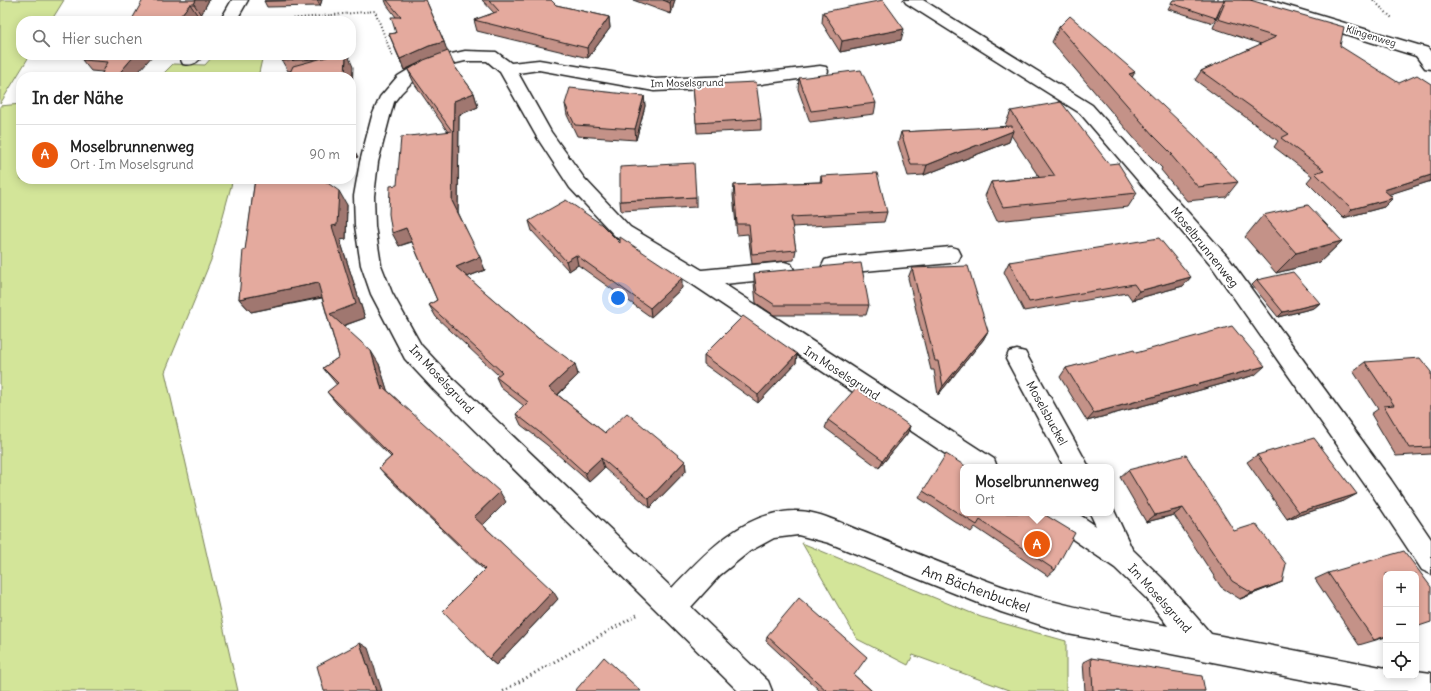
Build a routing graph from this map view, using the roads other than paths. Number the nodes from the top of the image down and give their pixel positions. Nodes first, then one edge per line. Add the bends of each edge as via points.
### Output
1 (240, 0) edge
2 (912, 0) edge
3 (1251, 0) edge
4 (231, 16) edge
5 (1426, 58) edge
6 (507, 69) junction
7 (820, 71) dead end
8 (951, 255) dead end
9 (699, 278) junction
10 (1017, 359) dead end
11 (980, 464) edge
12 (1075, 464) edge
13 (1060, 516) edge
14 (1104, 516) edge
15 (1124, 559) junction
16 (1431, 561) edge
17 (672, 607) junction
18 (1203, 646) junction
19 (1431, 687) edge
20 (758, 691) edge

1 - 4 street
2 - 16 street, Moselbrunnenweg via 1086,109 1220,262 1382,488
3 - 5 street, Klingenweg
6 - 7 street, Im Moselsgrund via 539,65 654,84 732,82
6 - 9 street, Im Moselsgrund via 544,135 577,184 624,232
6 - 17 street, Im Moselsgrund via 490,56 453,57 422,68 404,80 386,101 374,140 364,196 365,226 371,264 382,294 413,352
8 - 9 street
9 - 11 street, Im Moselsgrund
10 - 12 street, Moselsbuckel
13 - 15 street, Im Moselsgrund
14 - 15 street
15 - 18 street, Im Moselsgrund via 1156,590
17 - 18 street, Am Bächenbuckel via 720,558 749,536 769,527 794,523 829,532 1001,599 1068,620
17 - 20 street
18 - 19 street, Am Bächenbuckel via 1388,682

